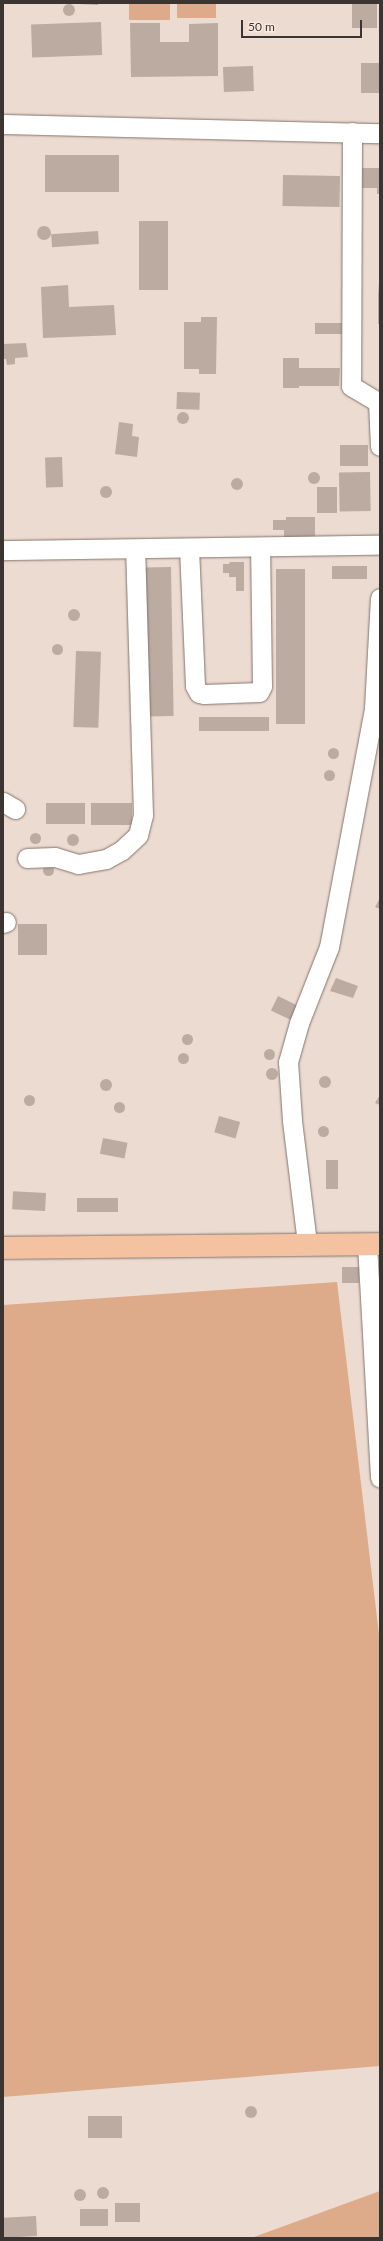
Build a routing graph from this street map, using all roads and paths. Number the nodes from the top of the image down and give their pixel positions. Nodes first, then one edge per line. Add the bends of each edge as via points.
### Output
1 (3, 124) edge
2 (352, 132) junction
3 (380, 132) edge
4 (380, 446) edge
5 (380, 545) edge
6 (260, 547) junction
7 (189, 548) junction
8 (135, 549) junction
9 (3, 550) edge
10 (380, 598) edge
11 (27, 858) dead end
12 (307, 1243) junction
13 (373, 1244) edge
14 (3, 1248) edge
15 (380, 1478) edge

1 - 2 street
2 - 3 street
2 - 4 street via 351,386 378,402
5 - 6 street
6 - 7 street
6 - 7 street via 262,686 259,692 204,694 199,693 195,686
7 - 8 street
8 - 9 street
8 - 11 street via 143,815 138,835 122,850 106,859 78,864 55,857
10 - 12 street via 374,708 329,947 299,1023 288,1062 292,1120
12 - 13 main road
12 - 14 main road
13 - 15 street

